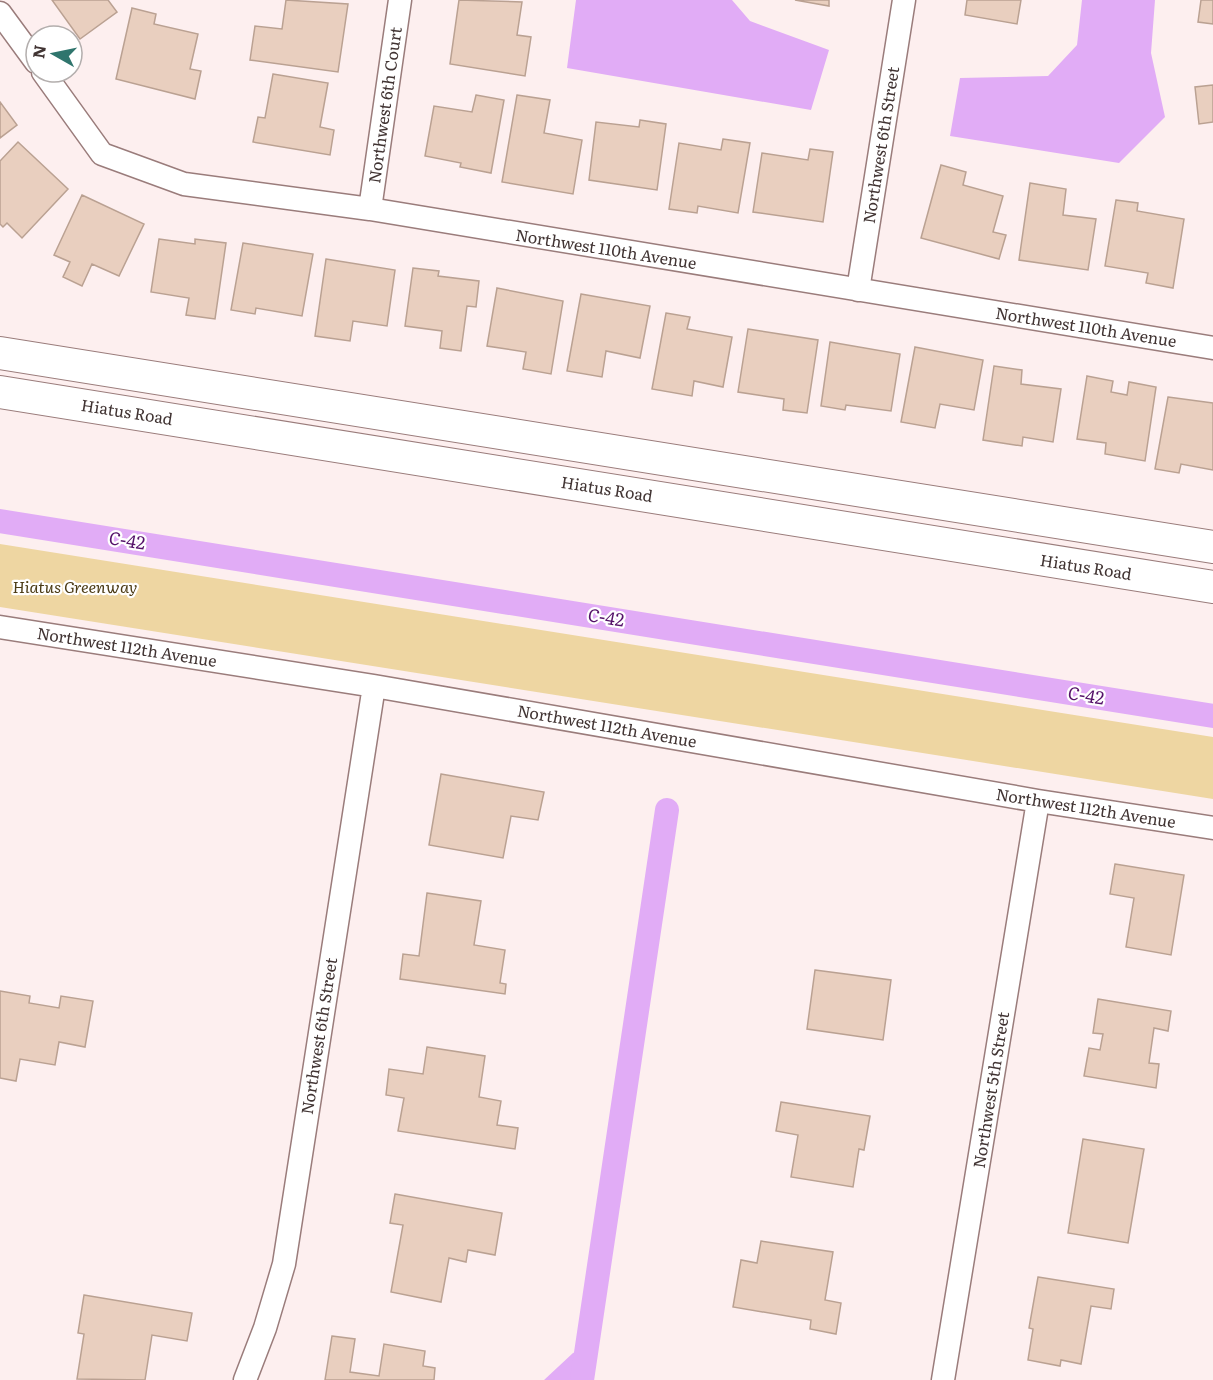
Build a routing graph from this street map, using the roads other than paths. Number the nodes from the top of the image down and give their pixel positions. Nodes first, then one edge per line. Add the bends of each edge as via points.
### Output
1 (400, 0) edge
2 (904, 0) edge
3 (0, 12) edge
4 (24, 45) edge
5 (52, 84) edge
6 (370, 209) junction
7 (858, 290) junction
8 (1213, 348) edge
9 (0, 353) edge
10 (0, 392) edge
11 (1213, 547) edge
12 (1213, 587) edge
13 (0, 627) edge
14 (374, 686) junction
15 (1038, 801) junction
16 (1213, 828) edge
17 (245, 1380) edge
18 (944, 1380) edge

1 - 6 street, Northwest 6th Court
2 - 7 street, Northwest 6th Street
3 - 4 street
5 - 6 street, Northwest 110th Avenue via 102,154 184,184
6 - 7 street, Northwest 110th Avenue
7 - 8 street, Northwest 110th Avenue
9 - 11 main road
10 - 12 main road, Hiatus Road
13 - 14 street, Northwest 112th Avenue
14 - 15 street, Northwest 112th Avenue
14 - 17 street, Northwest 6th Street via 284,1264
15 - 16 street, Northwest 112th Avenue
15 - 18 street, Northwest 5th Street

